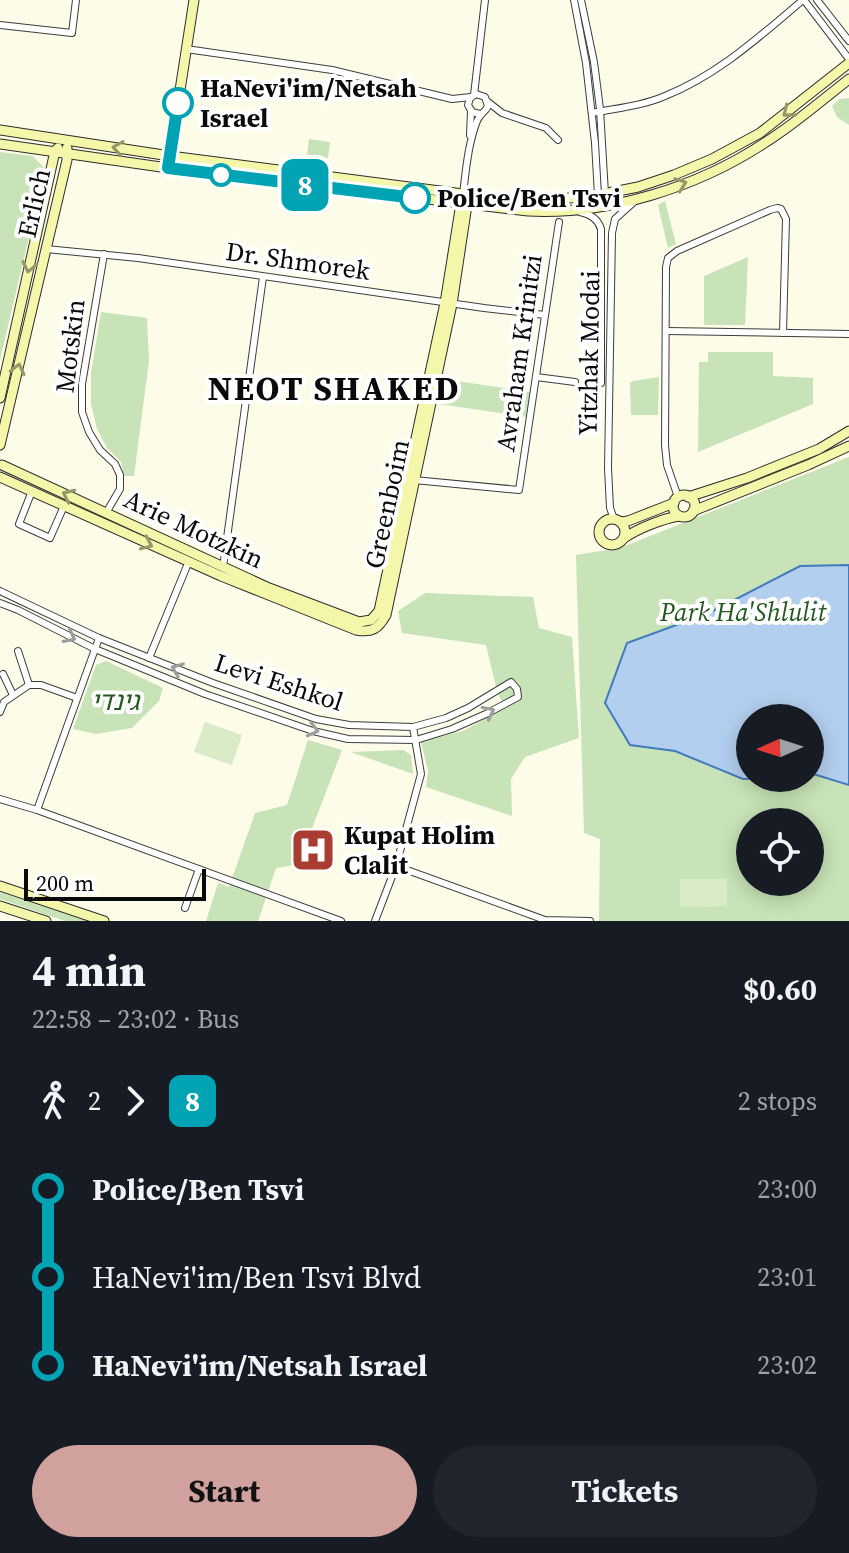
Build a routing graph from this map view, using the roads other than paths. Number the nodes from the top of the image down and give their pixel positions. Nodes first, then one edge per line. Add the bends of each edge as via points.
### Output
1 (76, 0) edge
2 (194, 0) edge
3 (485, 0) edge
4 (574, 0) edge
5 (581, 0) edge
6 (804, 0) edge
7 (817, 0) edge
8 (0, 25) edge
9 (849, 41) edge
10 (186, 49) junction
11 (849, 61) edge
12 (477, 75) junction
13 (849, 79) edge
14 (849, 92) edge
15 (831, 94) junction
16 (483, 95) junction
17 (473, 96) junction
18 (452, 99) junction
19 (488, 102) junction
20 (470, 109) junction
21 (596, 112) junction
22 (482, 113) junction
23 (502, 113) junction
24 (0, 130) edge
25 (65, 140) junction
26 (558, 140) dead end
27 (470, 141) junction
28 (0, 144) edge
29 (35, 148) junction
30 (55, 151) junction
31 (69, 153) junction
32 (170, 156) junction
33 (168, 168) junction
34 (51, 169) junction
35 (602, 194) junction
36 (638, 198) junction
37 (463, 201) junction
38 (573, 210) junction
39 (559, 222) dead end
40 (46, 249) junction
41 (104, 254) junction
42 (263, 277) junction
43 (600, 301) junction
44 (448, 303) junction
45 (610, 310) junction
46 (545, 315) junction
47 (666, 331) junction
48 (783, 333) junction
49 (847, 335) edge
50 (536, 377) junction
51 (575, 382) dead end
52 (601, 383) dead end
53 (0, 398) edge
54 (849, 431) edge
55 (0, 445) edge
56 (849, 446) edge
57 (0, 468) edge
58 (410, 479) junction
59 (32, 491) junction
60 (680, 499) junction
61 (64, 506) junction
62 (693, 511) junction
63 (106, 513) junction
64 (679, 516) junction
65 (618, 520) junction
66 (98, 522) junction
67 (624, 538) junction
68 (190, 557) junction
69 (222, 571) junction
70 (0, 591) edge
71 (0, 603) edge
72 (371, 620) joint
73 (369, 632) joint
74 (99, 638) junction
75 (95, 649) junction
76 (18, 651) dead end
77 (149, 658) junction
78 (3, 674) dead end
79 (40, 677) dead end
80 (29, 685) junction
81 (41, 685) junction
82 (13, 695) junction
83 (77, 698) junction
84 (0, 710) edge
85 (413, 727) junction
86 (416, 740) junction
87 (0, 799) edge
88 (37, 810) junction
89 (396, 866) junction
90 (199, 869) junction
91 (0, 886) edge
92 (0, 906) edge
93 (185, 908) dead end
94 (545, 920) edge
95 (46, 921) edge
96 (104, 921) edge
97 (341, 921) edge
98 (375, 921) edge
99 (590, 921) edge

1 - 8 street via 72,33
2 - 10 street
3 - 12 street
4 - 21 street
5 - 21 street via 594,62
6 - 11 street
6 - 21 street via 724,64 682,88 640,105
7 - 9 street
10 - 18 street via 345,73
10 - 32 street
11 -> 35 street via 776,122 729,151 666,178
12 - 16 street
12 - 17 street
13 - 15 street
14 - 15 street
36 -> 15 street via 739,159
16 - 17 street
16 - 19 street
17 - 18 street
17 - 20 street
18 - 20 street
19 - 22 street
19 - 23 street
20 - 22 street
20 - 27 street
21 - 35 street
22 - 23 street
22 - 27 street
23 - 26 street via 546,128
24 - 25 street
25 - 30 street, Erlich
25 - 31 street, Erlich
32 -> 25 street
27 - 37 street
28 - 29 street
29 - 30 street
29 - 34 street
30 - 31 street
30 - 34 street, Erlich
31 - 33 street
31 - 40 street, Erlich
32 - 33 street
32 - 37 street
33 - 37 street
34 -> 53 street, Erlich
35 - 37 street
36 - 38 street
36 - 45 street, Yitzhak Modai via 613,226
37 - 38 street via 538,212
37 - 44 street, Greenboim
38 - 43 street, Yitzhak Modai via 599,224
39 - 46 street, Avraham Krinitzi
40 - 41 street, Dr. Shmorek
55 -> 40 street, Erlich
41 - 42 street, Dr. Shmorek
41 - 63 street, Motskin via 82,412 100,450 120,475 120,489
42 - 44 street, Dr. Shmorek
42 - 69 street
43 - 45 street
43 - 52 street, Yitzhak Modai
44 - 46 street, Dr. Shmorek
44 - 58 street, Greenboim
45 - 65 street, Yitzhak Modai via 608,483 610,508
46 - 50 street, Avraham Krinitzi
47 - 48 street
47 - 48 street via 668,258 777,208 786,219
47 - 60 street via 665,445
48 - 49 street
50 - 51 street
50 - 58 street, Avraham Krinitzi via 519,490
54 - 60 street via 747,478
56 - 62 street
57 - 59 street, Arie Motzkin
63 -> 57 street, Arie Motzkin
58 - 72 street, Greenboim via 379,611
58 - 73 street, Greenboim via 386,615
59 - 61 street, Arie Motzkin
59 - 61 street via 19,524 50,538
60 - 62 street via 694,503
60 - 64 street via 674,511
60 - 65 street via 628,521
61 - 66 street, Arie Motzkin
62 - 64 street
63 - 66 street, Motskin
63 - 68 street, Arie Motzkin
64 - 67 street
65 - 67 street
65 - 67 street via 602,523 601,539 614,546
66 -> 68 street, Arie Motzkin
68 - 69 street, Arie Motzkin
68 - 77 street
69 - 72 street, Arie Motzkin via 359,622
69 - 73 street, Arie Motzkin
70 - 74 street, Levi Eshkol
71 -> 75 street, Levi Eshkol
74 - 75 street
74 - 77 street, Levi Eshkol
75 - 83 street
75 -> 86 street, Levi Eshkol via 313,731 348,739
76 - 80 street
85 -> 77 street, Levi Eshkol via 316,719
78 - 82 street
79 - 81 street
80 - 81 street
80 - 82 street
81 - 83 street via 51,693 62,688
82 - 84 street
83 - 88 street
85 - 86 street
86 -> 85 street, Levi Eshkol via 488,713 518,697 517,689 511,682 468,708
86 - 89 street via 421,774
87 - 88 street
88 - 90 street
89 - 94 street
89 - 98 street
90 - 93 street
90 - 97 street
91 - 96 street
92 - 95 street
94 - 99 street

